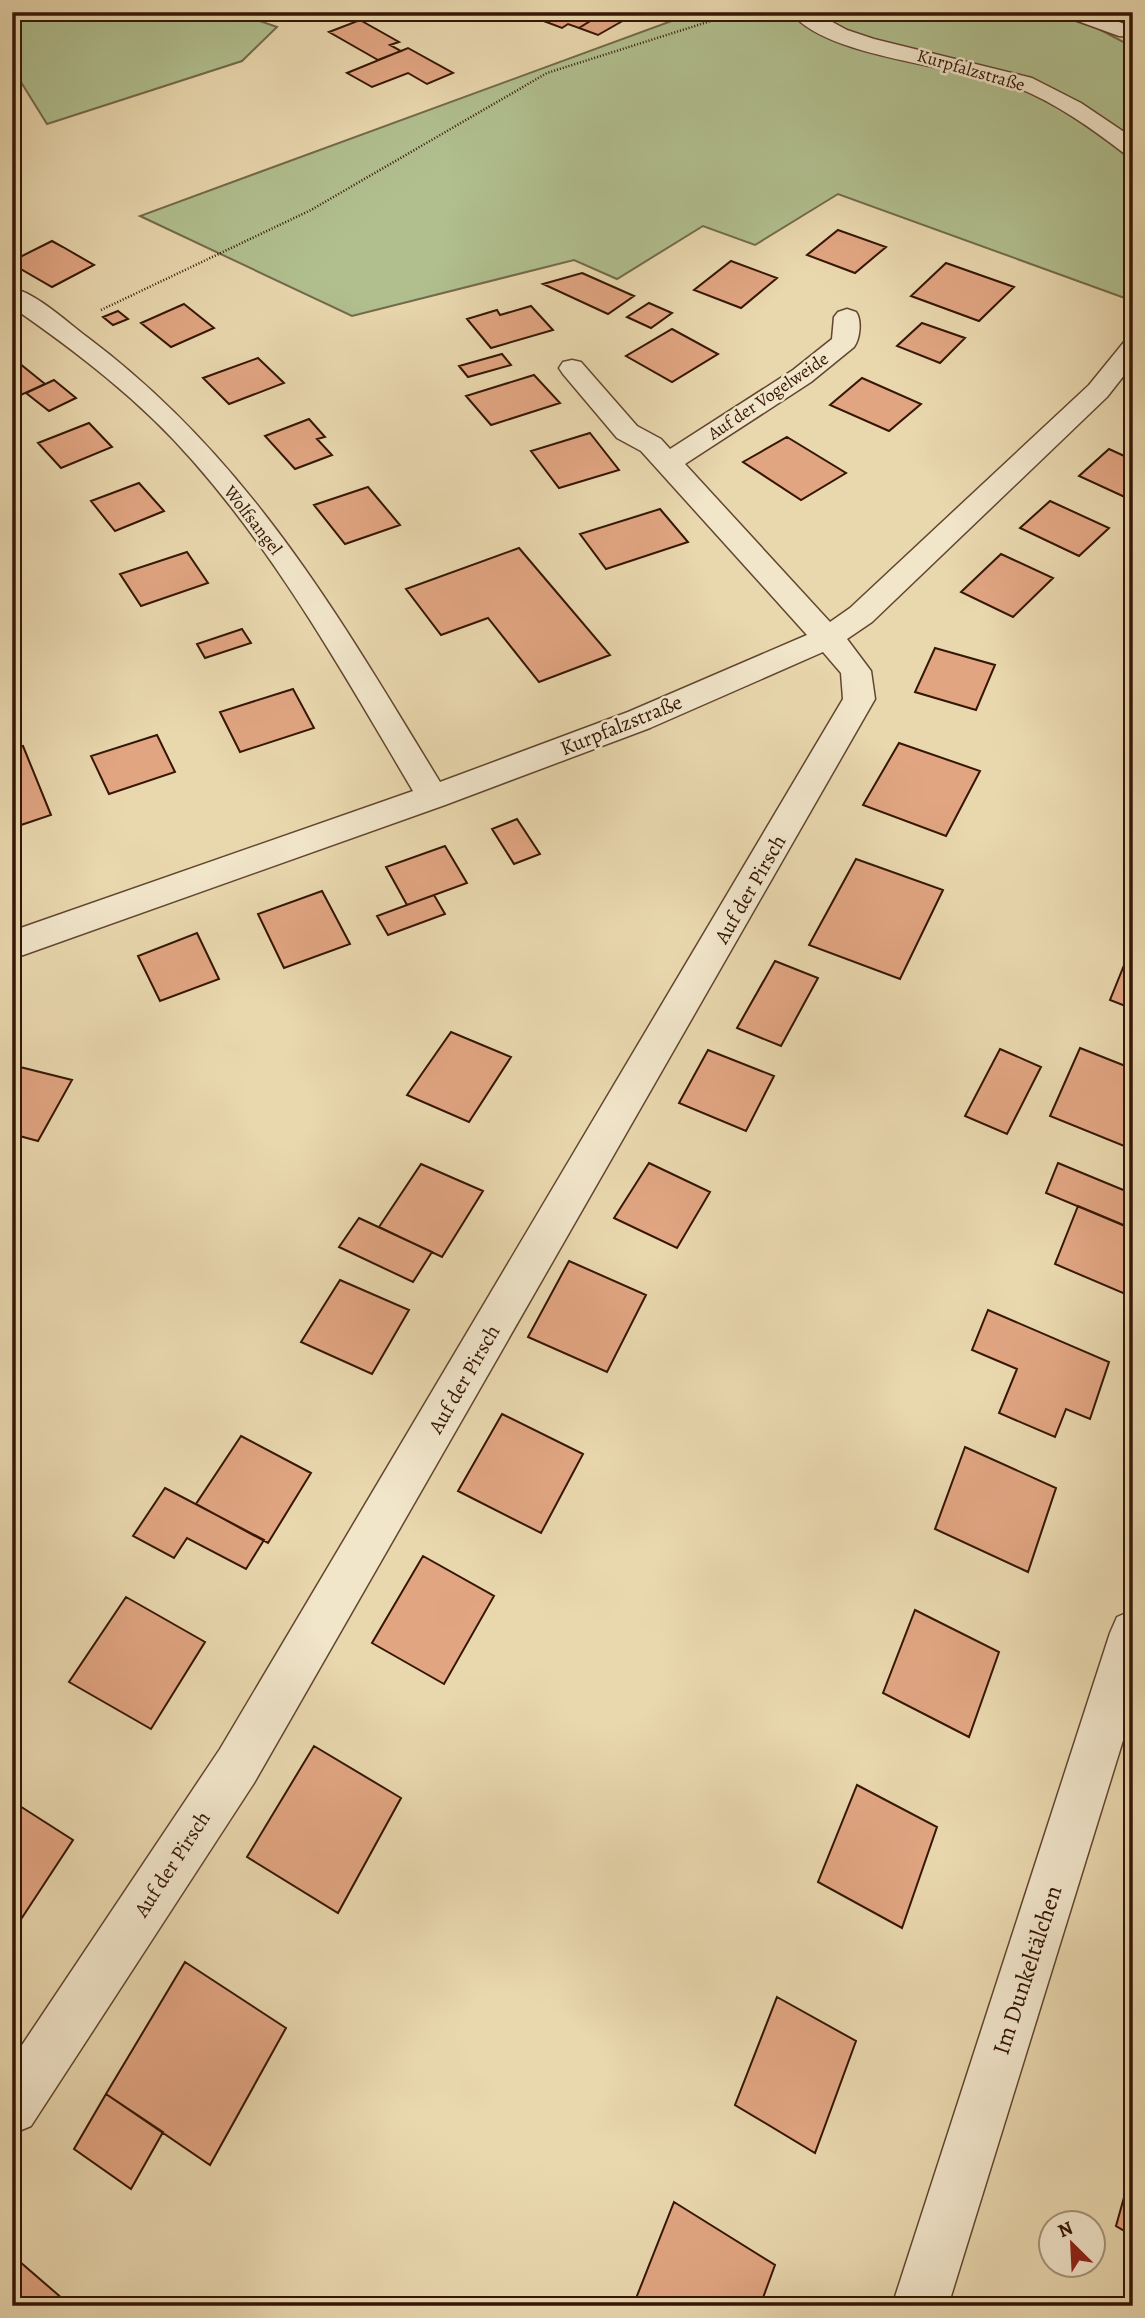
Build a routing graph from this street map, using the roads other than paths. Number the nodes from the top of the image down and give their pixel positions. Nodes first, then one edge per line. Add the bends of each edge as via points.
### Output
1 (802, 12) edge
2 (1071, 12) edge
3 (1097, 12) edge
4 (1129, 34) edge
5 (1133, 149) edge
6 (12, 296) edge
7 (847, 317) dead end
8 (1133, 347) edge
9 (572, 368) dead end
10 (668, 463) junction
11 (830, 637) junction
12 (433, 797) junction
13 (12, 945) edge
14 (1133, 1633) edge
15 (12, 2107) edge
16 (920, 2306) edge

1 - 5 street, Kurpfalzstraße via 818,27 845,37 1010,78 1100,124
2 - 4 street
3 - 4 street
6 - 12 street, Wolfsangel via 103,359 202,454 322,612
7 - 10 street, Auf der Vogelweide via 845,342 802,376
8 - 11 street, Kurpfalzstraße via 1098,391 861,615
9 - 10 street via 627,432 651,445
10 - 11 street
11 - 12 street, Kurpfalzstraße via 639,720
11 - 15 street, Auf der Pirsch via 856,671 859,699 237,1766
12 - 13 street, Kurpfalzstraße
14 - 16 street, Im Dunkeltälchen

